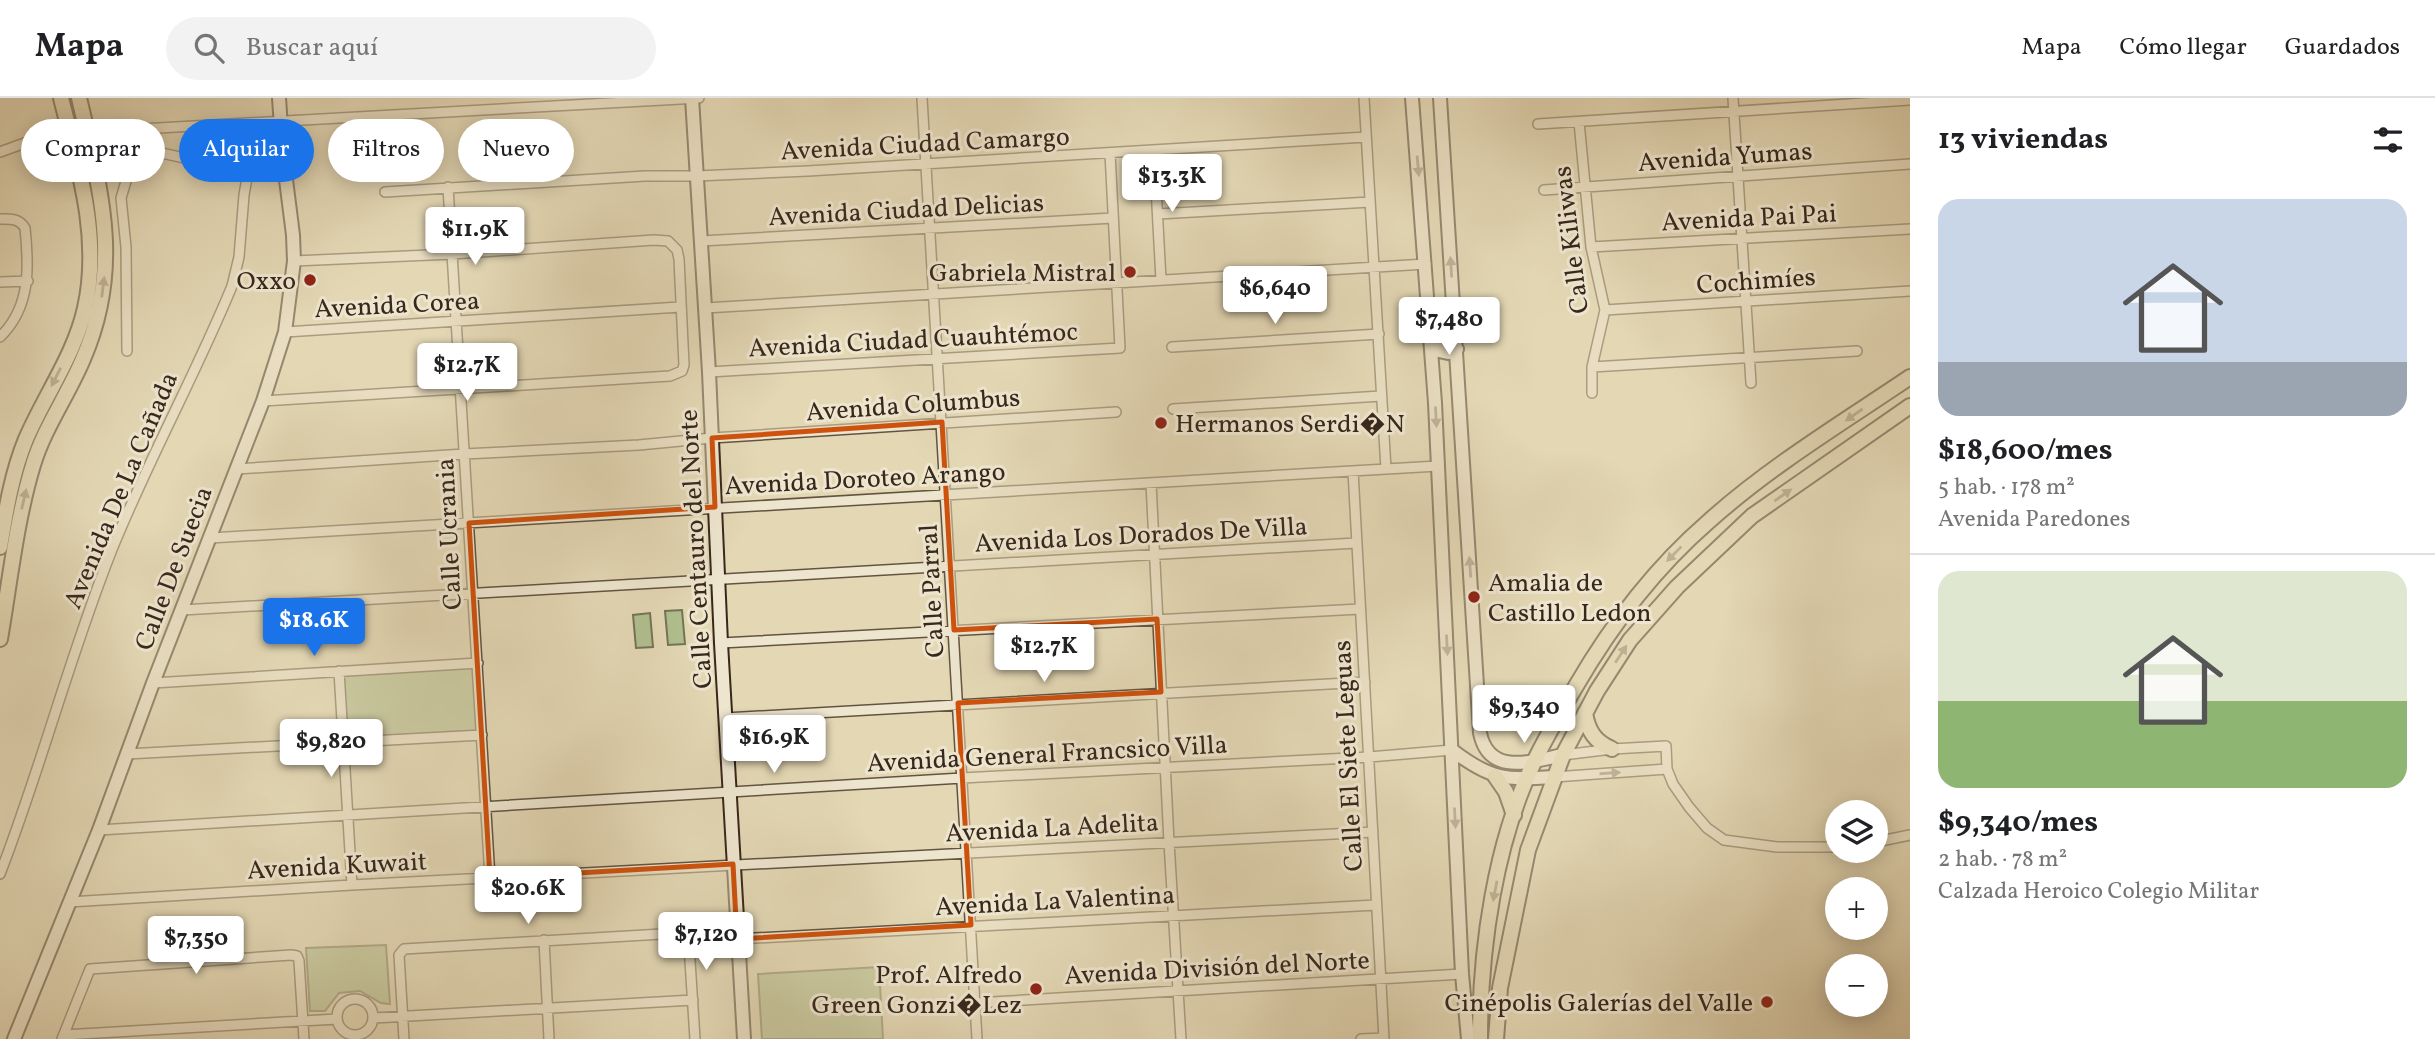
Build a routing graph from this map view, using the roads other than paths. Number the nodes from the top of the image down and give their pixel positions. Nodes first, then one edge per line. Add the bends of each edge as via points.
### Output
1 (61, 98) edge
2 (79, 98) edge
3 (279, 98) edge
4 (692, 98) edge
5 (698, 98) edge
6 (922, 98) edge
7 (1364, 98) edge
8 (1412, 98) edge
9 (1440, 98) edge
10 (1733, 98) edge
11 (1910, 100) edge
12 (1734, 110) junction
13 (66, 119) edge
14 (84, 119) edge
15 (281, 119) edge
16 (1579, 122) junction
17 (314, 123) edge
18 (1538, 124) dead end
19 (1366, 137) junction
20 (21, 144) edge
21 (1154, 150) junction
22 (0, 152) edge
23 (1110, 153) junction
24 (925, 164) junction
25 (1910, 164) edge
26 (1738, 175) junction
27 (697, 176) junction
28 (80, 182) edge
29 (97, 182) edge
30 (126, 182) edge
31 (246, 182) edge
32 (288, 182) edge
33 (448, 187) junction
34 (1584, 188) junction
35 (1544, 190) dead end
36 (385, 192) dead end
37 (1370, 202) junction
38 (1158, 214) junction
39 (1114, 218) junction
40 (0, 219) edge
41 (929, 228) junction
42 (1910, 229) edge
43 (1742, 239) junction
44 (701, 241) junction
45 (1591, 247) junction
46 (452, 254) junction
47 (294, 261) junction
48 (1426, 264) junction
49 (1374, 267) junction
50 (1161, 280) junction
51 (28, 281) junction
52 (0, 282) edge
53 (1117, 283) junction
54 (1910, 291) edge
55 (933, 294) junction
56 (1746, 302) junction
57 (680, 307) junction
58 (705, 308) junction
59 (1605, 310) junction
60 (456, 321) junction
61 (285, 332) junction
62 (1379, 334) junction
63 (1430, 335) junction
64 (0, 337) edge
65 (1172, 347) dead end
66 (1457, 349) junction
67 (127, 351) dead end
68 (1857, 351) dead end
69 (937, 359) junction
70 (1749, 359) junction
71 (1592, 367) junction
72 (709, 372) junction
73 (1910, 377) edge
74 (1434, 382) junction
75 (1751, 383) dead end
76 (460, 388) junction
77 (1459, 389) junction
78 (1592, 393) dead end
79 (1381, 396) junction
80 (263, 401) junction
81 (1910, 406) edge
82 (1173, 409) dead end
83 (1116, 412) dead end
84 (942, 422) junction
85 (712, 438) junction
86 (464, 454) junction
87 (1438, 466) junction
88 (1386, 468) junction
89 (237, 470) junction
90 (1353, 471) junction
91 (1151, 483) junction
92 (1749, 487) junction
93 (946, 496) junction
94 (715, 507) junction
95 (1752, 516) junction
96 (468, 523) junction
97 (210, 538) junction
98 (1356, 543) junction
99 (0, 547) edge
100 (1154, 554) junction
101 (951, 565) junction
102 (719, 579) junction
103 (473, 593) junction
104 (1360, 609) junction
105 (182, 610) junction
106 (1157, 620) junction
107 (954, 630) junction
108 (0, 639) edge
109 (721, 643) junction
110 (478, 663) junction
111 (339, 671) junction
112 (1365, 682) junction
113 (153, 683) junction
114 (1161, 692) junction
115 (958, 703) junction
116 (1585, 713) junction
117 (726, 718) junction
118 (482, 735) junction
119 (343, 743) junction
120 (1612, 749) junction
121 (1452, 750) junction
122 (127, 754) junction
123 (1563, 755) junction
124 (1369, 757) junction
125 (1535, 760) junction
126 (1165, 767) junction
127 (1667, 769) junction
128 (1494, 776) junction
129 (1554, 777) junction
130 (962, 778) junction
131 (1527, 778) junction
132 (730, 793) junction
133 (486, 807) junction
134 (1514, 814) junction
135 (348, 815) junction
136 (99, 830) junction
137 (1373, 832) junction
138 (1910, 835) edge
139 (1888, 840) edge
140 (1168, 842) junction
141 (1825, 847) edge
142 (967, 853) junction
143 (733, 864) junction
144 (0, 874) edge
145 (490, 878) junction
146 (352, 885) junction
147 (69, 902) junction
148 (1376, 905) junction
149 (1173, 914) junction
150 (971, 925) junction
151 (737, 939) junction
152 (544, 940) junction
153 (1462, 974) junction
154 (1381, 979) junction
155 (1177, 991) junction
156 (693, 1000) junction
157 (975, 1003) junction
158 (547, 1008) junction
159 (403, 1016) junction
160 (374, 1018) junction
161 (337, 1019) junction
162 (303, 1021) junction
163 (348, 1036) edge
164 (63, 1037) edge
165 (361, 1037) edge
166 (1384, 1038) edge
167 (14, 1039) edge
168 (304, 1039) edge
169 (404, 1039) edge
170 (549, 1039) edge
171 (695, 1039) edge
172 (744, 1039) edge
173 (977, 1039) edge
174 (1181, 1039) edge
175 (1361, 1039) edge
176 (1468, 1039) edge
177 (1480, 1039) edge
178 (1496, 1039) edge

1 - 13 main road
2 - 14 main road
3 - 15 street, Calle De Suecia
4 - 5 street
4 - 17 street
4 - 27 street, Calle Centauro del Norte
6 - 24 street, Calle Parral
7 - 19 street
8 -> 48 street
66 -> 9 street
10 - 12 street
11 - 12 street
12 - 16 street
12 - 26 street
16 - 18 street
16 - 34 street, Calle Kiliwas
19 - 21 street, Avenida Ciudad Camargo
19 - 37 street
20 - 22 street
21 - 23 street, Avenida Ciudad Camargo
21 - 38 street
23 - 24 street, Avenida Ciudad Camargo
23 - 39 street
24 - 27 street, Avenida Ciudad Camargo
24 - 41 street, Calle Parral
25 - 26 street, Avenida Yumas
26 - 34 street, Avenida Yumas
26 - 43 street
27 - 33 street, Avenida Ciudad Camargo
27 - 44 street, Calle Centauro del Norte
28 -> 99 main road via 90,228 85,309 72,347 26,440
108 -> 29 main road via 33,464 83,361 99,311 106,224
30 - 67 street via 121,198 127,247
31 - 144 street, Avenida De La Cañada via 232,286 110,554
32 - 47 street, Calle De Suecia
33 - 36 street, Avenida Ciudad Camargo
33 - 46 street, Calle Ucrania
34 - 35 street, Avenida Yumas
34 - 45 street, Calle Kiliwas
37 - 38 street
37 - 49 street
38 - 50 street
39 - 41 street, Avenida Ciudad Delicias
39 - 53 street
40 - 51 street via 22,223
41 - 44 street, Avenida Ciudad Delicias
41 - 55 street, Calle Parral
42 - 43 street, Avenida Pai Pai
43 - 45 street, Avenida Pai Pai
43 - 56 street
44 - 58 street, Calle Centauro del Norte
45 - 59 street, Calle Kiliwas
46 - 47 street
46 - 57 street via 668,241 679,259
46 - 60 street, Calle Ucrania
47 - 61 street, Calle De Suecia
48 - 49 street
48 - 63 street
49 - 50 street
49 - 62 street
50 - 53 street
51 - 52 street
51 - 64 street via 20,309
53 - 55 street
53 - 69 street, Avenida Ciudad Cuauhtémoc via 1120,348
54 - 56 street, Cochimíes
55 - 58 street
55 - 69 street, Calle Parral
56 - 59 street, Cochimíes
56 - 70 street
57 - 60 street, Avenida Corea
57 - 76 street via 684,365 678,374
58 - 72 street, Calle Centauro del Norte
59 - 71 street, Calle Kiliwas
60 - 61 street, Avenida Corea
60 - 76 street, Calle Ucrania
61 - 80 street, Calle De Suecia
62 - 65 street
62 - 79 street
63 - 66 street via 1439,351
63 - 74 street
66 - 77 street
68 - 70 street
69 - 72 street, Avenida Ciudad Cuauhtémoc
69 - 84 street, Calle Parral
70 - 71 street
70 - 75 street
71 - 78 street, Calle Kiliwas
72 - 85 street, Calle Centauro del Norte
73 -> 92 main road
74 - 77 street via 1439,374 1450,374
74 -> 87 street
76 - 80 street
76 - 86 street, Calle Ucrania
125 -> 77 street via 1499,761 1482,741
79 - 82 street
79 - 88 street
80 - 89 street, Calle De Suecia
95 -> 81 main road
83 - 84 street, Avenida Columbus
84 - 85 street, Avenida Columbus
84 - 93 street, Calle Parral
85 - 86 street, Avenida Columbus
85 - 94 street, Calle Centauro del Norte
86 - 89 street, Avenida Columbus
86 - 96 street, Calle Ucrania
87 - 88 street, Avenida Doroteo Arango
87 -> 121 street
88 - 90 street, Avenida Doroteo Arango
89 - 97 street, Calle De Suecia
90 - 91 street, Avenida Doroteo Arango
90 - 98 street, Calle El Siete Leguas
91 - 93 street, Avenida Doroteo Arango
91 - 100 street
92 - 95 main road
92 -> 125 main road via 1700,529 1635,597 1598,648
93 - 94 street, Avenida Doroteo Arango
93 - 101 street, Calle Parral
94 - 96 street, Avenida Doroteo Arango
94 - 102 street, Calle Centauro del Norte
116 -> 95 main road via 1630,640 1677,587
96 - 97 street, Avenida Doroteo Arango
96 - 103 street, Calle Ucrania
97 - 105 street, Calle De Suecia
98 - 100 street, Avenida Los Dorados De Villa
98 - 104 street, Calle El Siete Leguas
100 - 101 street, Avenida Los Dorados De Villa
100 - 106 street
101 - 102 street, Avenida Los Dorados De Villa
101 - 107 street, Calle Parral
102 - 103 street, Avenida Los Dorados De Villa
102 - 109 street, Calle Centauro del Norte
103 - 105 street, Avenida Los Dorados De Villa
103 - 110 street, Calle Ucrania
104 - 106 street
104 - 112 street, Calle El Siete Leguas
105 - 113 street, Calle De Suecia
106 - 107 street
106 - 114 street
107 - 109 street
107 - 115 street, Calle Parral
109 - 117 street, Calle Centauro del Norte
110 - 111 street
110 - 118 street, Calle Ucrania
111 - 113 street
111 - 119 street
112 - 114 street
112 - 124 street, Calle El Siete Leguas
113 - 122 street, Calle De Suecia
114 - 115 street
114 - 126 street
115 - 117 street
115 - 130 street, Calle Parral
116 - 120 main road via 1595,739
116 - 123 main road
117 - 132 street, Calle Centauro del Norte
118 - 119 street
118 - 133 street, Calle Ucrania
119 - 122 street
119 - 135 street
120 - 123 street
120 - 127 street via 1666,746
121 - 124 street, Avenida General Francsico Villa
121 - 128 street
121 -> 153 street
122 - 136 street, Calle De Suecia
123 - 125 street
123 - 129 main road
124 - 126 street, Avenida General Francsico Villa
124 - 137 street, Calle El Siete Leguas
125 - 131 main road
126 - 130 street, Avenida General Francsico Villa
126 - 140 street
129 -> 127 street
127 - 141 street via 1689,807 1724,840 1777,848
128 - 131 street
128 - 134 main road
129 - 131 street
129 - 178 main road via 1528,850 1515,906
130 - 132 street, Avenida General Francsico Villa
130 - 142 street, Calle Parral
131 - 134 main road
132 - 133 street, Avenida General Francsico Villa
132 - 143 street, Calle Centauro del Norte
133 - 135 street, Avenida General Francsico Villa
133 - 145 street, Calle Ucrania
134 -> 177 main road via 1489,923
135 - 136 street, Avenida General Francsico Villa
135 - 146 street
136 - 147 street, Calle De Suecia
137 - 140 street, Avenida La Adelita
137 - 148 street, Calle El Siete Leguas
138 - 139 street
140 - 142 street, Avenida La Adelita
140 - 149 street
142 - 143 street, Avenida La Adelita
142 - 150 street, Calle Parral
143 - 145 street, Avenida Kuwait
143 - 151 street, Calle Centauro del Norte
145 - 146 street, Avenida Kuwait
146 - 147 street, Avenida Kuwait
147 - 167 street, Calle De Suecia
148 - 149 street, Avenida La Valentina
148 - 154 street, Calle El Siete Leguas
149 - 150 street, Avenida La Valentina
149 - 155 street
150 - 151 street, Avenida La Valentina
150 - 157 street, Calle Parral
151 - 172 street, Calle Centauro del Norte
152 - 156 street via 684,934
152 - 158 street
152 - 159 street via 404,949 399,955
153 - 154 street, Avenida División del Norte
153 - 176 street
154 - 155 street, Avenida División del Norte
154 - 166 street, Calle El Siete Leguas
155 - 157 street, Avenida División del Norte
155 - 174 street
156 - 158 street
156 - 171 street
157 - 173 street, Calle Parral
158 - 159 street
158 - 170 street
159 - 160 street
159 - 169 street
160 - 161 street via 366,1002 353,998 341,1005
160 - 165 street
161 - 162 street
161 - 163 street
162 - 164 street
162 - 164 street via 297,956 93,968 87,973
162 - 168 street
163 - 165 street
166 - 175 street

